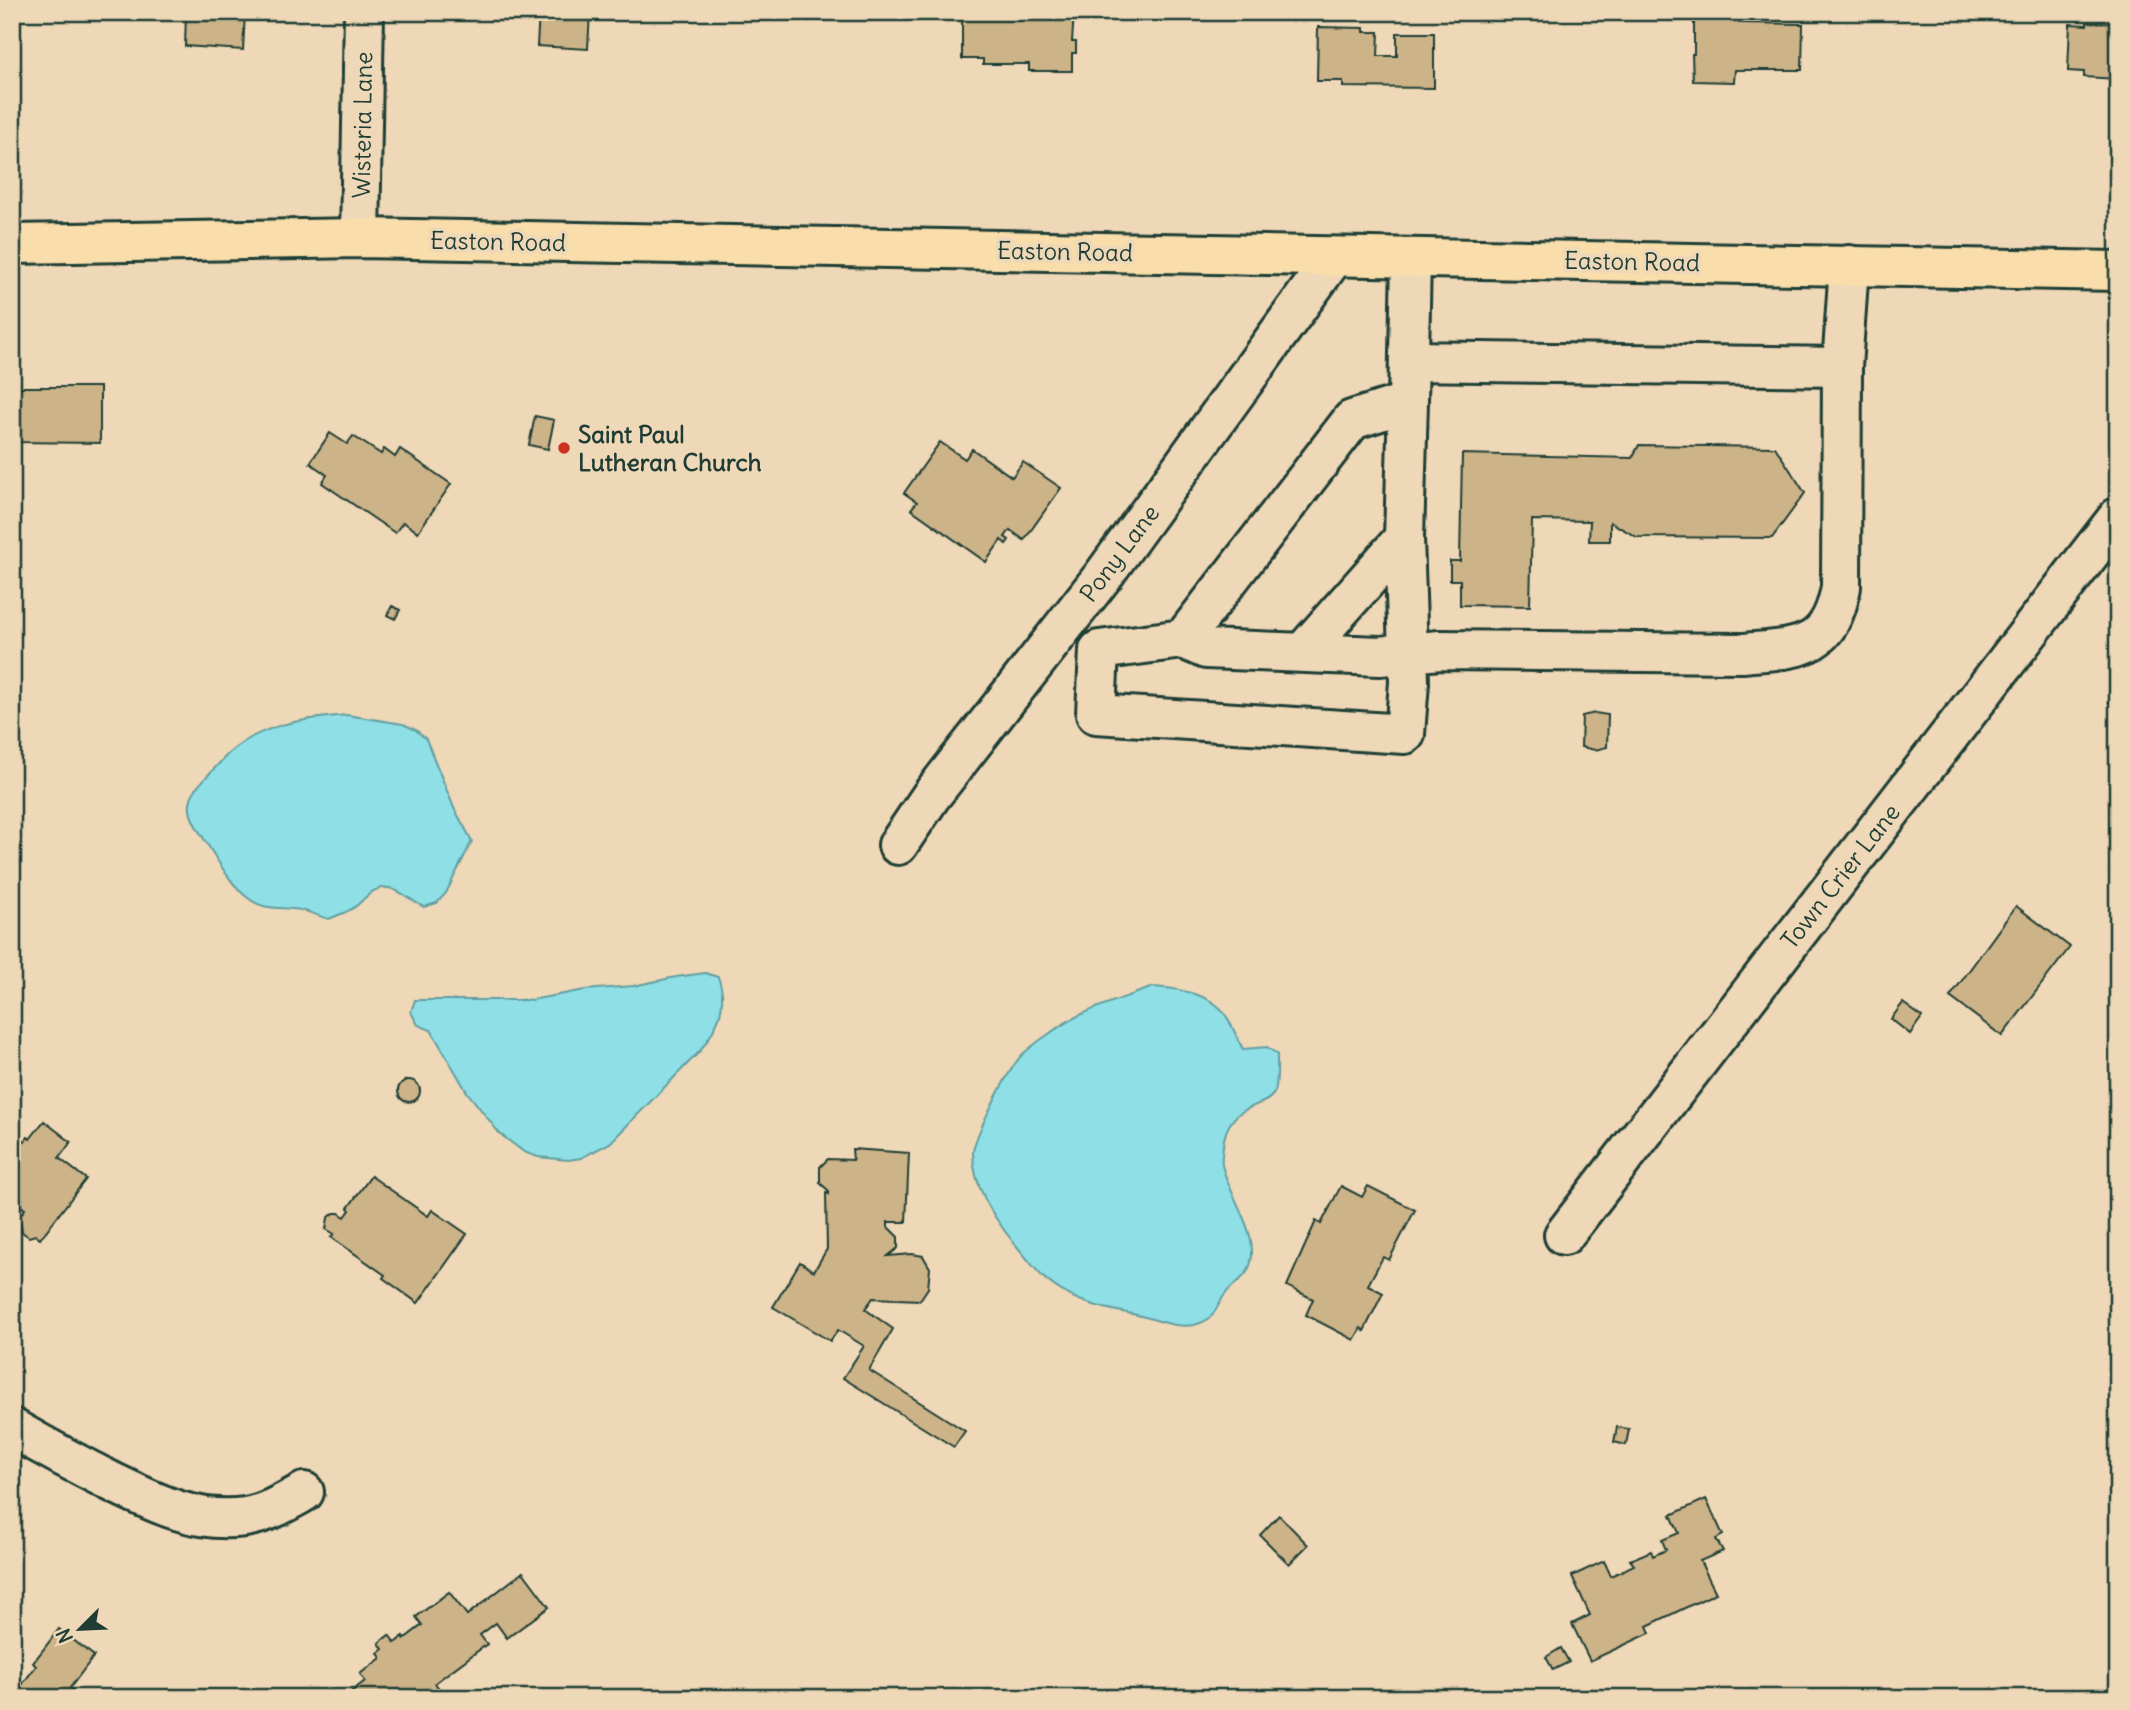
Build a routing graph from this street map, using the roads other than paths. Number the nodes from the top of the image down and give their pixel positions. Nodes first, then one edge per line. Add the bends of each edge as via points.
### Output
1 (364, 12) edge
2 (360, 238) junction
3 (12, 244) edge
4 (1334, 257) junction
5 (1411, 258) junction
6 (1849, 265) junction
7 (2118, 271) edge
8 (1410, 361) junction
9 (1842, 367) junction
10 (1408, 402) junction
11 (2118, 517) edge
12 (1404, 538) junction
13 (1183, 639) junction
14 (1304, 651) junction
15 (1408, 653) junction
16 (898, 845) dead end
17 (1572, 1224) dead end
18 (12, 1428) edge
19 (304, 1492) dead end

1 - 2 street, Wisteria Lane
2 - 3 main road, Easton Road
2 - 4 main road, Easton Road
4 - 5 main road, Easton Road
4 - 16 street, Pony Lane via 1103,576
5 - 6 main road, Easton Road
5 - 8 street
6 - 7 main road, Easton Road
6 - 9 street
8 - 9 street
8 - 10 street
9 - 15 street via 1841,587 1831,622 1806,644 1742,653
10 - 12 street
10 - 13 street via 1352,420
11 - 17 street, Town Crier Lane
12 - 14 street
12 - 15 street
13 - 14 street via 1206,649
13 - 15 street via 1099,650 1096,714 1405,734
14 - 15 street via 1380,656
18 - 19 street via 173,1511 208,1519 246,1517

